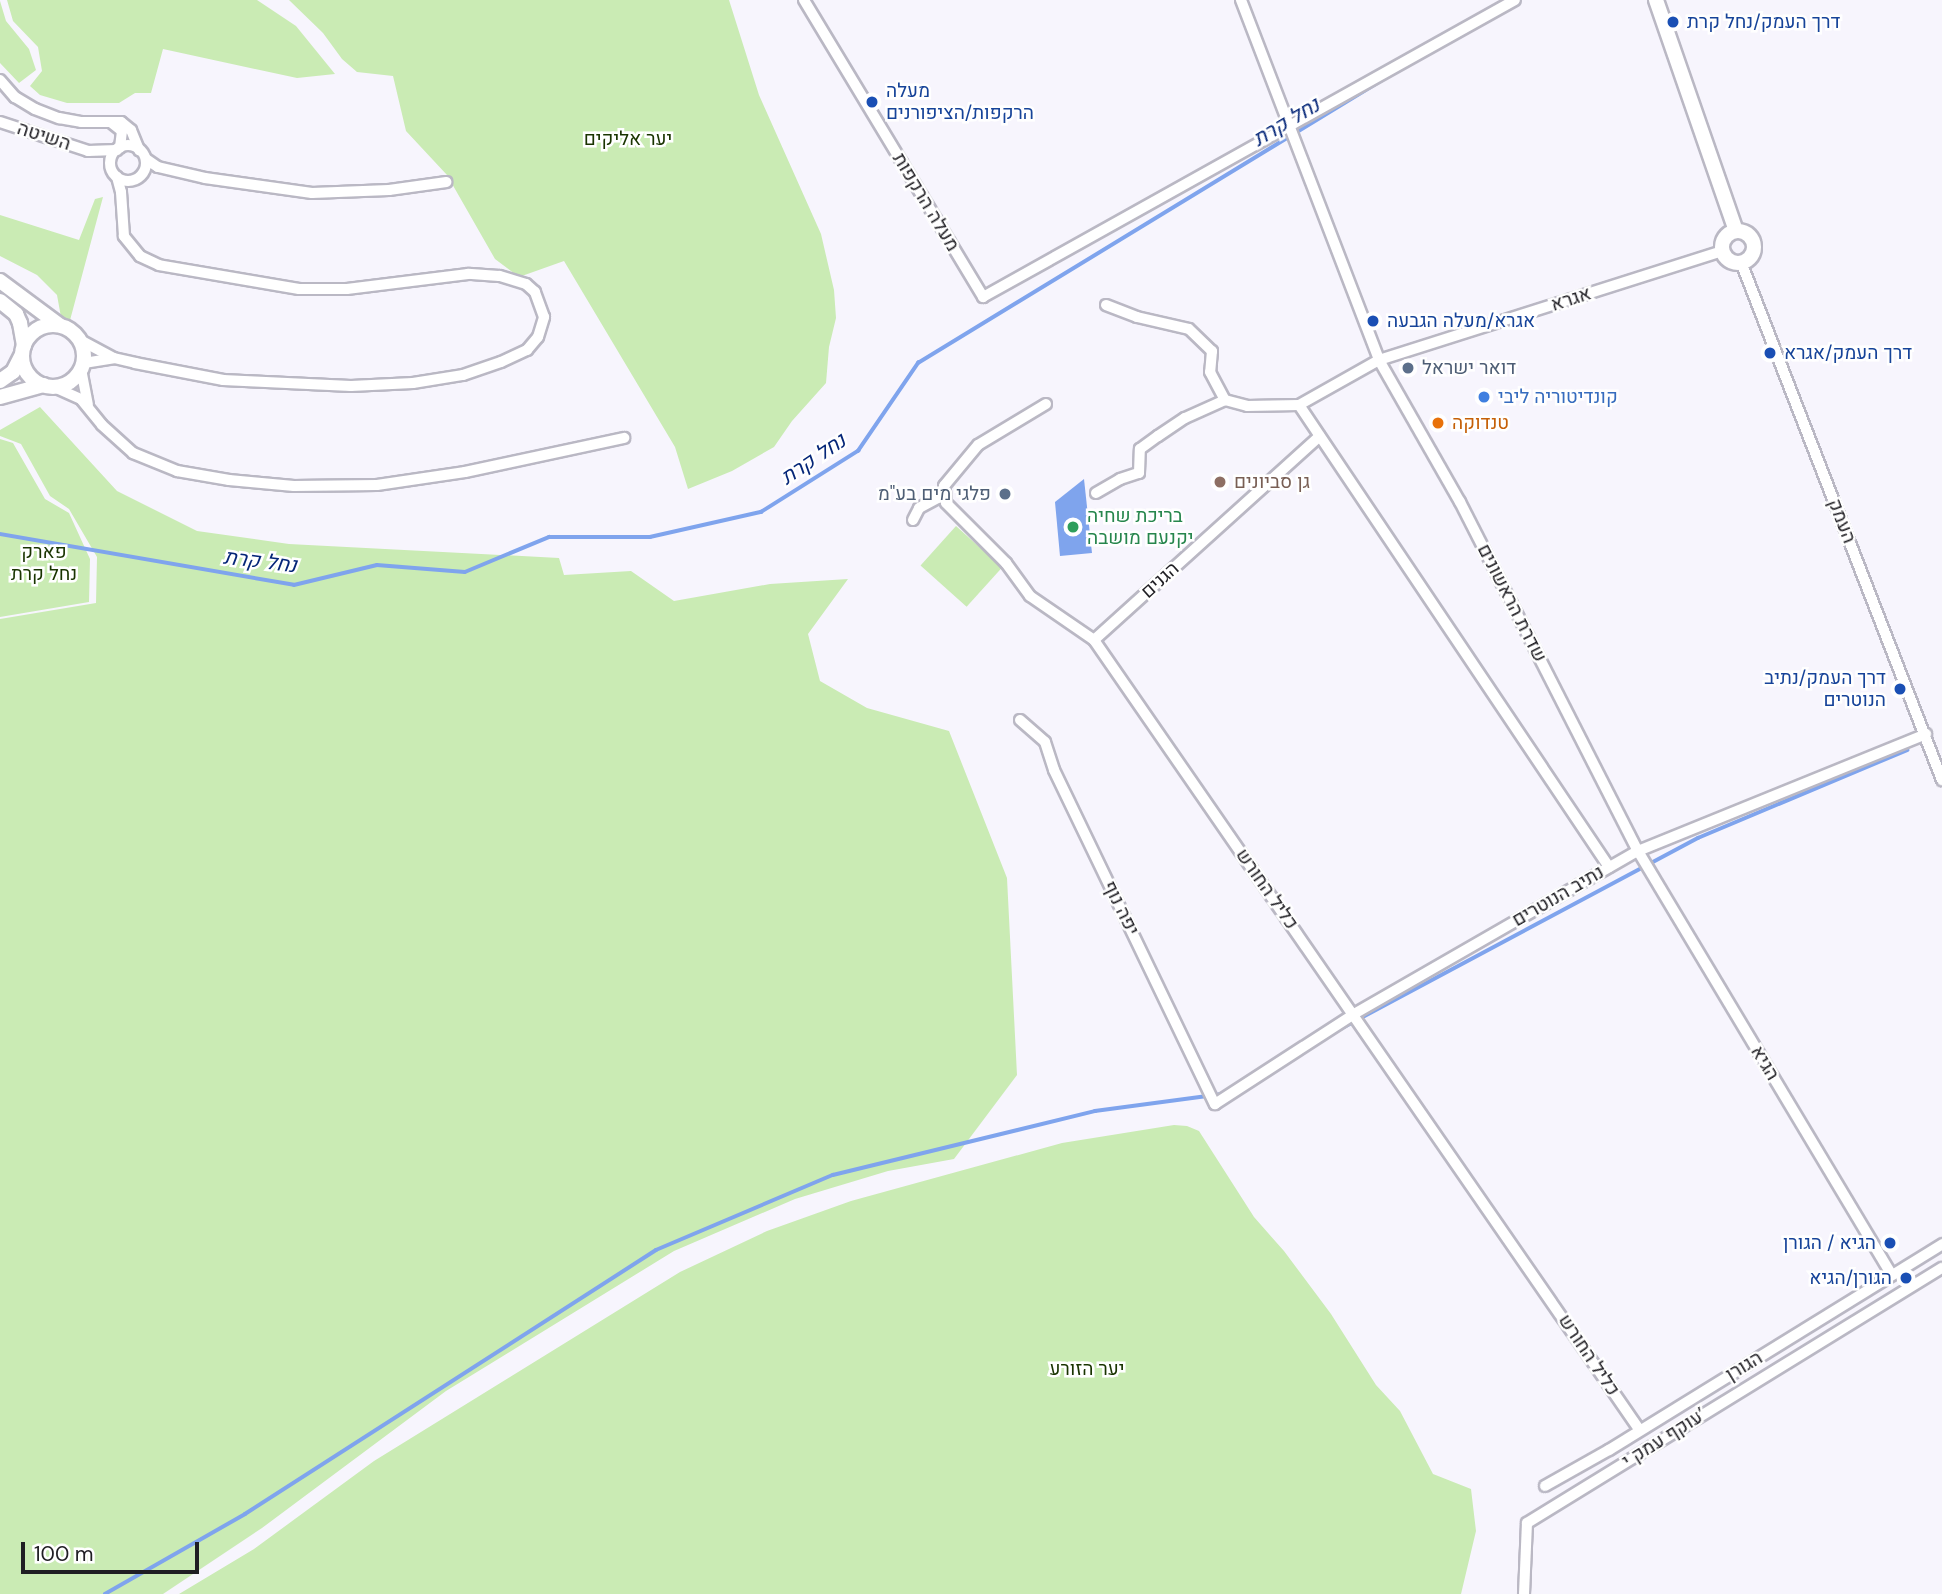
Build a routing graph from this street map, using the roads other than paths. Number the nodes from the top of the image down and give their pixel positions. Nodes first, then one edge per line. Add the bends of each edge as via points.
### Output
1 (804, 0) edge
2 (1241, 0) edge
3 (1515, 0) edge
4 (1656, 0) edge
5 (0, 80) edge
6 (105, 121) junction
7 (0, 122) edge
8 (1287, 125) junction
9 (118, 149) junction
10 (88, 151) junction
11 (142, 154) junction
12 (158, 167) junction
13 (114, 173) junction
14 (138, 178) junction
15 (446, 182) dead end
16 (121, 203) junction
17 (1736, 231) junction
18 (1723, 251) junction
19 (1741, 262) junction
20 (0, 281) edge
21 (0, 301) edge
22 (1106, 305) dead end
23 (59, 325) junction
24 (80, 340) junction
25 (23, 350) junction
26 (118, 359) junction
27 (1379, 360) junction
28 (82, 366) junction
29 (0, 381) edge
30 (49, 386) junction
31 (0, 397) edge
32 (1225, 400) junction
33 (1046, 404) dead end
34 (1299, 405) junction
35 (89, 408) junction
36 (1320, 436) junction
37 (624, 438) dead end
38 (1096, 493) dead end
39 (945, 494) junction
40 (913, 520) dead end
41 (1094, 640) junction
42 (1020, 720) dead end
43 (1926, 734) junction
44 (1942, 779) edge
45 (1638, 851) junction
46 (1609, 867) junction
47 (1354, 1014) junction
48 (1214, 1104) joint
49 (1942, 1244) edge
50 (1942, 1268) edge
51 (1892, 1275) junction
52 (1639, 1429) junction
53 (1545, 1486) dead end
54 (1524, 1594) edge

1 - 8 street, מעלה הרקפות via 983,297
2 - 8 street, שדרת הראשונים
3 - 8 street
4 - 17 main road
5 - 6 street, השיטה via 35,109 81,122
6 - 9 street via 122,131
6 - 11 street, השיטה via 127,125
7 - 10 street, השיטה
8 - 27 street, שדרת הראשונים
9 - 10 street, השיטה
9 - 11 street via 128,146
9 - 13 street via 111,160
10 - 13 street, השיטה
11 - 12 street
11 - 14 street
12 - 14 street
12 - 15 street via 308,193
13 - 14 street
13 - 16 street
14 - 16 street
16 - 26 street via 121,224 130,246 159,265 299,289 347,289 468,274 499,276 526,284 535,292 544,317 538,337 527,350 463,374 413,383 279,385 223,380
17 - 18 main road via 1723,240
17 - 19 main road via 1751,236 1754,247 1751,257
18 - 19 main road via 1728,259
18 - 27 street, אגרא
19 - 43 street, העמק
20 - 23 main road
21 - 25 main road via 16,314
22 - 32 street via 1189,329 1212,351 1210,372
23 - 24 main road
23 - 25 main road via 39,328
24 - 26 street
24 - 28 main road
25 - 29 main road via 13,372
25 - 30 main road via 27,373
26 - 28 street
27 - 34 street, אגרא
27 - 45 street, שדרת הראשונים via 1460,502
28 - 30 main road via 73,380
28 - 35 street
30 - 31 main road
30 - 35 street via 75,394
32 - 34 street via 1247,406
32 - 38 street via 1158,436 1140,449 1139,473
33 - 39 street via 978,445 944,486
34 - 36 street
35 - 37 street via 115,438 150,462 190,473 294,485 377,485 424,479
36 - 41 street, הגנים
36 - 46 street
39 - 40 street via 919,508
39 - 41 street, כליל החורש via 946,503 1006,563 1030,596
41 - 47 street, כליל החורש
42 - 48 street, יפה נוף via 1045,742 1054,770
43 - 44 street, העמק
43 - 45 street, נתיב הנוטרים
45 - 46 street, נתיב הנוטרים
45 - 51 street, הגיא
46 - 47 street, נתיב הנוטרים
47 - 48 street, נתיב הנוטרים
47 - 52 street, כליל החורש
49 - 51 street, הגורן
50 - 54 street, עוקף עמק י’ via 1527,1523
51 - 52 street, הגורן
52 - 53 street, הגורן

